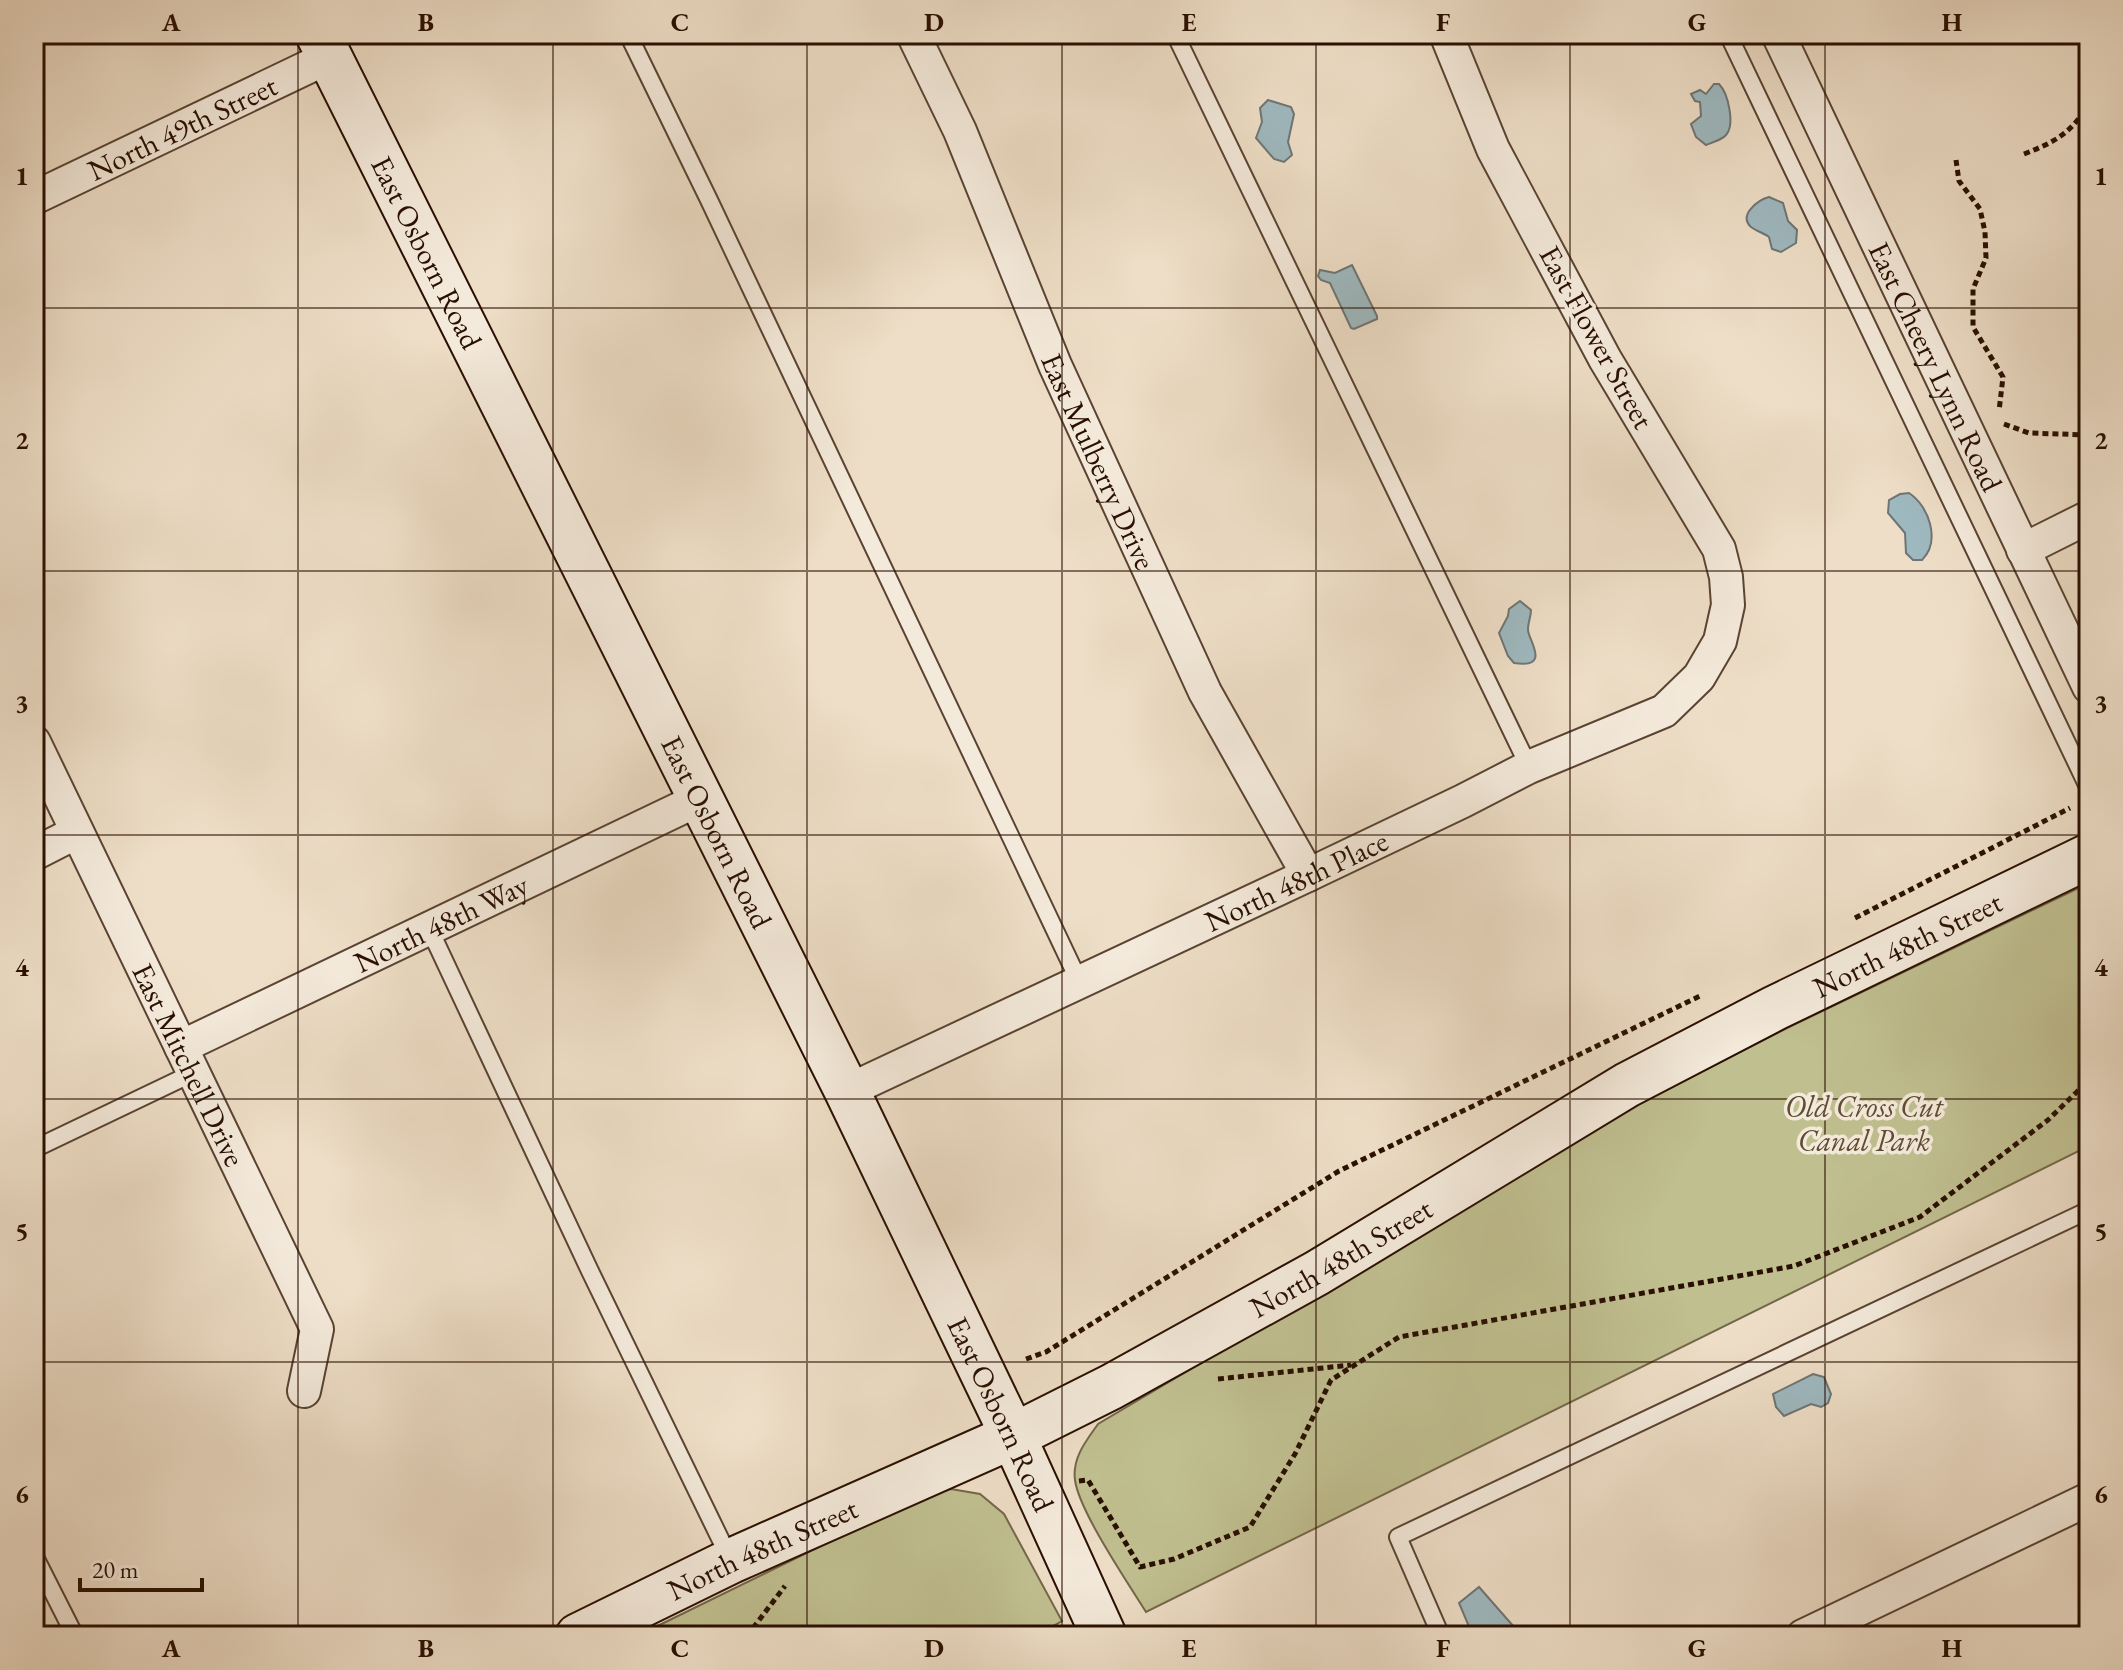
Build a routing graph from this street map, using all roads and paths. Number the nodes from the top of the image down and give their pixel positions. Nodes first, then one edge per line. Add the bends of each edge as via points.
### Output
1 (628, 34) edge
2 (913, 34) edge
3 (1175, 34) edge
4 (1446, 34) edge
5 (1728, 34) edge
6 (1788, 38) edge
7 (323, 46) edge
8 (2089, 103) edge
9 (2024, 154) dead end
10 (1956, 160) dead end
11 (34, 198) edge
12 (2089, 435) edge
13 (2089, 517) edge
14 (2023, 550) junction
15 (1720, 641) joint
16 (2089, 687) edge
17 (34, 742) edge
18 (1529, 767) junction
19 (2089, 789) edge
20 (700, 799) junction
21 (2075, 805) dead end
22 (77, 832) junction
23 (34, 854) edge
24 (2089, 856) edge
25 (1308, 875) junction
26 (1852, 919) dead end
27 (429, 928) junction
28 (1079, 981) junction
29 (1704, 994) dead end
30 (187, 1060) junction
31 (2089, 1080) edge
32 (847, 1091) junction
33 (34, 1149) edge
34 (2089, 1210) edge
35 (1026, 1359) dead end
36 (1356, 1364) junction
37 (1205, 1380) dead end
38 (304, 1391) dead end
39 (1013, 1436) junction
40 (1088, 1480) dead end
41 (2089, 1499) edge
42 (34, 1555) edge
43 (731, 1561) junction
44 (75, 1636) edge
45 (578, 1636) edge
46 (1104, 1636) edge
47 (1441, 1636) edge
48 (1803, 1636) edge

1 - 28 lane
2 - 25 street, East Mulberry Drive via 960,131 1055,365 1205,692
3 - 18 lane
4 - 15 street, East Flower Street via 1515,191 1605,359 1719,549 1728,605
5 - 19 lane
6 - 14 street, East Cheery Lynn Road
7 - 11 street, North 49th Street
7 - 20 street, East Osborn Road
8 - 9 path via 2057,141
10 - 12 path via 1959,181 1980,209 1985,232 1986,258 1973,289 1973,327 2003,377 1999,414 2004,425 2029,433
13 - 14 street
14 - 16 street, East Cheery Lynn Road
15 - 18 street, North 48th Place via 1699,677 1664,711
17 - 22 street, East Mitchell Drive
18 - 25 street, North 48th Place
20 - 27 street, North 48th Way
20 - 32 street, East Osborn Road
21 - 26 path
22 - 23 street
22 - 30 street, East Mitchell Drive
24 - 39 street, North 48th Street via 1627,1085 1317,1273
25 - 28 street, North 48th Place
27 - 30 street, North 48th Way
27 - 43 lane
28 - 32 street, North 48th Place
29 - 35 path via 1339,1171 1046,1352
30 - 33 lane
30 - 38 street, East Mitchell Drive via 317,1329
31 - 36 path via 2048,1120 1920,1217 1808,1261 1399,1337
32 - 39 street, East Osborn Road
34 - 47 lane via 1398,1537
36 - 37 path
36 - 40 path via 1331,1380 1295,1454 1250,1527 1174,1559 1140,1567
39 - 43 street, North 48th Street
39 - 46 street, East Osborn Road
41 - 48 street
42 - 44 lane
43 - 45 street, North 48th Street

